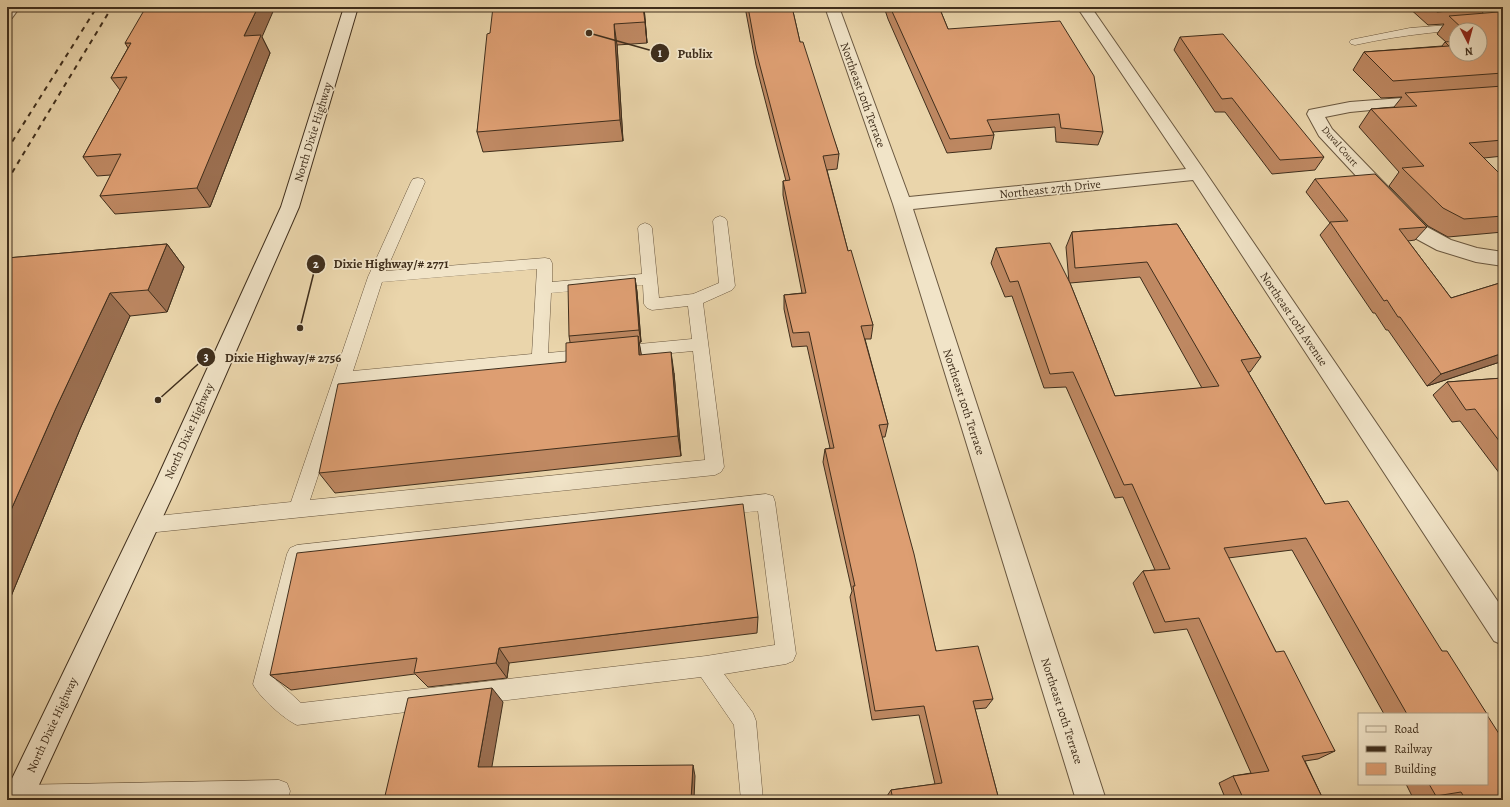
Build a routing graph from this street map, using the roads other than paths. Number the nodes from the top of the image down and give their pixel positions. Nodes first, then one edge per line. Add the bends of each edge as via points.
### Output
1 (12, 7) edge
2 (351, 7) edge
3 (832, 7) edge
4 (1084, 7) edge
5 (7, 15) edge
6 (1503, 24) edge
7 (1355, 42) dead end
8 (1442, 100) edge
9 (1198, 174) junction
10 (418, 182) dead end
11 (902, 204) junction
12 (720, 221) dead end
13 (646, 228) dead end
14 (1503, 259) edge
15 (376, 277) junction
16 (650, 278) junction
17 (544, 288) junction
18 (695, 300) junction
19 (700, 344) junction
20 (540, 360) junction
21 (341, 379) junction
22 (298, 509) junction
23 (146, 525) junction
24 (1503, 632) edge
25 (706, 666) junction
26 (17, 798) edge
27 (276, 800) edge
28 (752, 800) edge
29 (1091, 800) edge

1 - 5 street
2 - 23 street, North Dixie Highway via 290,207
3 - 11 street, Northeast 10th Terrace
4 - 9 street, Northeast 10th Avenue
6 - 7 lane via 1431,29
8 - 14 street, Duval Court via 1350,107 1315,114 1325,132 1420,232 1476,255
9 - 11 street, Northeast 27th Drive
9 - 24 street, Northeast 10th Avenue
10 - 15 lane
11 - 29 street, Northeast 10th Terrace
12 - 18 lane via 727,286
13 - 16 lane
15 - 17 lane via 545,263
15 - 21 lane
16 - 17 lane
16 - 18 lane via 652,304
17 - 20 lane
18 - 19 lane
19 - 20 lane
19 - 22 lane via 715,467
20 - 21 lane
21 - 22 lane
22 - 23 lane
23 - 26 street, North Dixie Highway
25 - 25 lane via 297,714 264,684 297,554 766,502 786,654
25 - 28 lane via 745,721
26 - 27 lane via 279,791

